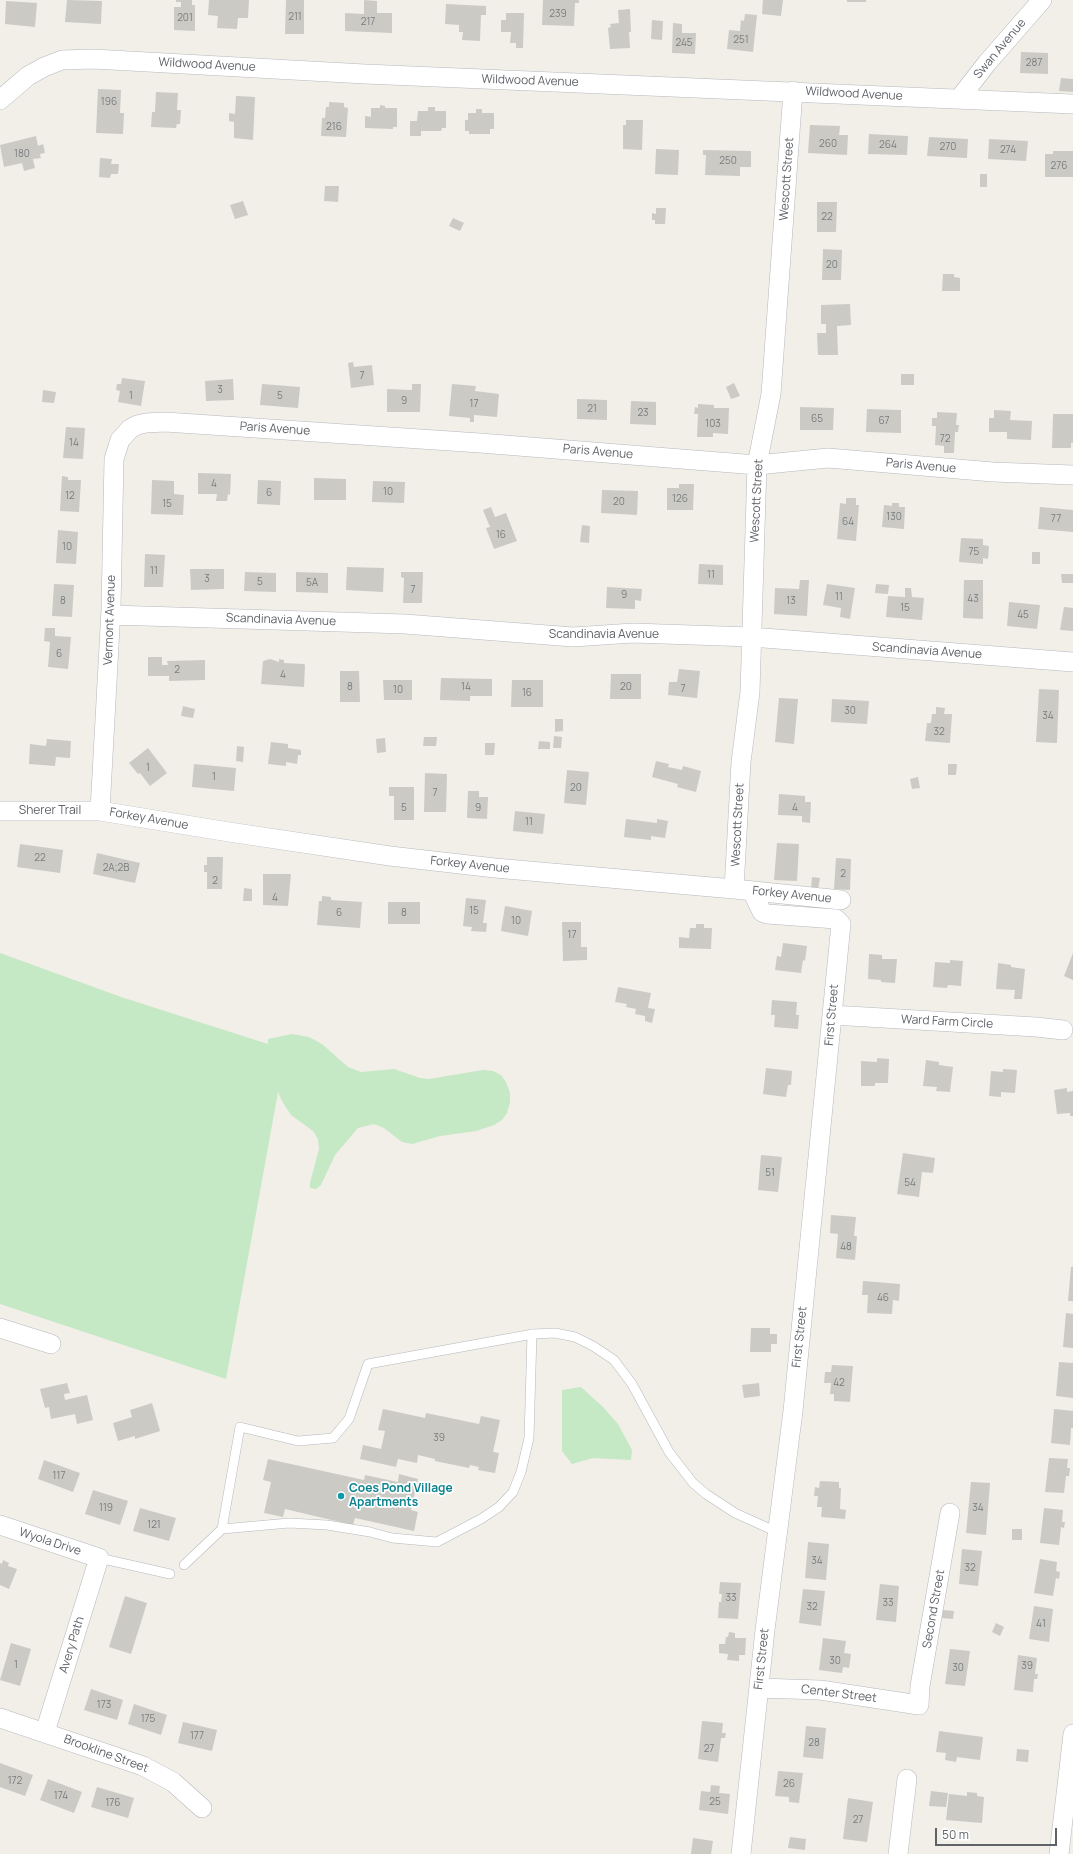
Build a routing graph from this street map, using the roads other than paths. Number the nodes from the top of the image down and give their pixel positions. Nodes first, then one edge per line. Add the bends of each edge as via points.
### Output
1 (1042, 0) edge
2 (793, 91) junction
3 (959, 99) junction
4 (0, 100) edge
5 (1073, 104) edge
6 (126, 433) joint
7 (757, 465) junction
8 (1073, 475) edge
9 (111, 615) junction
10 (751, 637) junction
11 (1073, 662) edge
12 (0, 811) edge
13 (100, 811) junction
14 (743, 890) junction
15 (841, 900) dead end
16 (832, 1015) junction
17 (1063, 1030) dead end
18 (0, 1328) edge
19 (532, 1334) junction
20 (51, 1344) dead end
21 (950, 1513) dead end
22 (0, 1525) edge
23 (222, 1529) junction
24 (778, 1532) junction
25 (99, 1558) junction
26 (184, 1565) dead end
27 (170, 1574) dead end
28 (759, 1688) junction
29 (919, 1705) joint
30 (0, 1718) edge
31 (44, 1732) junction
32 (1073, 1734) edge
33 (907, 1778) dead end
34 (202, 1808) dead end
35 (741, 1854) edge
36 (898, 1854) edge
37 (1059, 1854) edge

1 - 3 street, Swan Avenue
2 - 3 street, Wildwood Avenue
2 - 4 street, Wildwood Avenue via 365,74 77,59 62,60 44,67 28,76
2 - 7 street, Wescott Street via 771,394
3 - 5 street, Wildwood Avenue
6 - 7 street, Paris Avenue via 137,425 165,422
6 - 9 street, Vermont Avenue via 120,440 114,459
7 - 8 street, Paris Avenue via 828,458 993,472
7 - 10 street, Wescott Street
9 - 10 street, Scandinavia Avenue via 405,624 573,637 633,633
9 - 13 street, Vermont Avenue
10 - 11 street, Scandinavia Avenue
10 - 14 street, Wescott Street via 750,692 741,762
12 - 13 street, Sherer Trail
13 - 14 street, Forkey Avenue via 390,856
14 - 15 street, Forkey Avenue
14 - 16 street, First Street via 762,912 767,914 836,919 842,924
16 - 17 street, Ward Farm Circle
16 - 24 street, First Street via 793,1411
18 - 20 street
19 - 23 lane via 368,1364 349,1418 333,1438 298,1440 240,1427
19 - 23 lane via 529,1438 520,1472 513,1492 499,1507 481,1519 437,1542 392,1538 327,1525 289,1523
19 - 24 lane via 566,1335 584,1341 607,1355 632,1384 670,1452 694,1483 735,1513
21 - 29 street, Second Street via 920,1686
22 - 25 street, Wyola Drive
23 - 26 lane
24 - 28 street, First Street
25 - 27 lane
25 - 31 street, Avery Path
28 - 29 street, Center Street via 820,1690
28 - 35 street, First Street
30 - 31 street, Brookline Street
31 - 34 street, Brookline Street via 143,1766 173,1782
32 - 37 street
33 - 36 street

